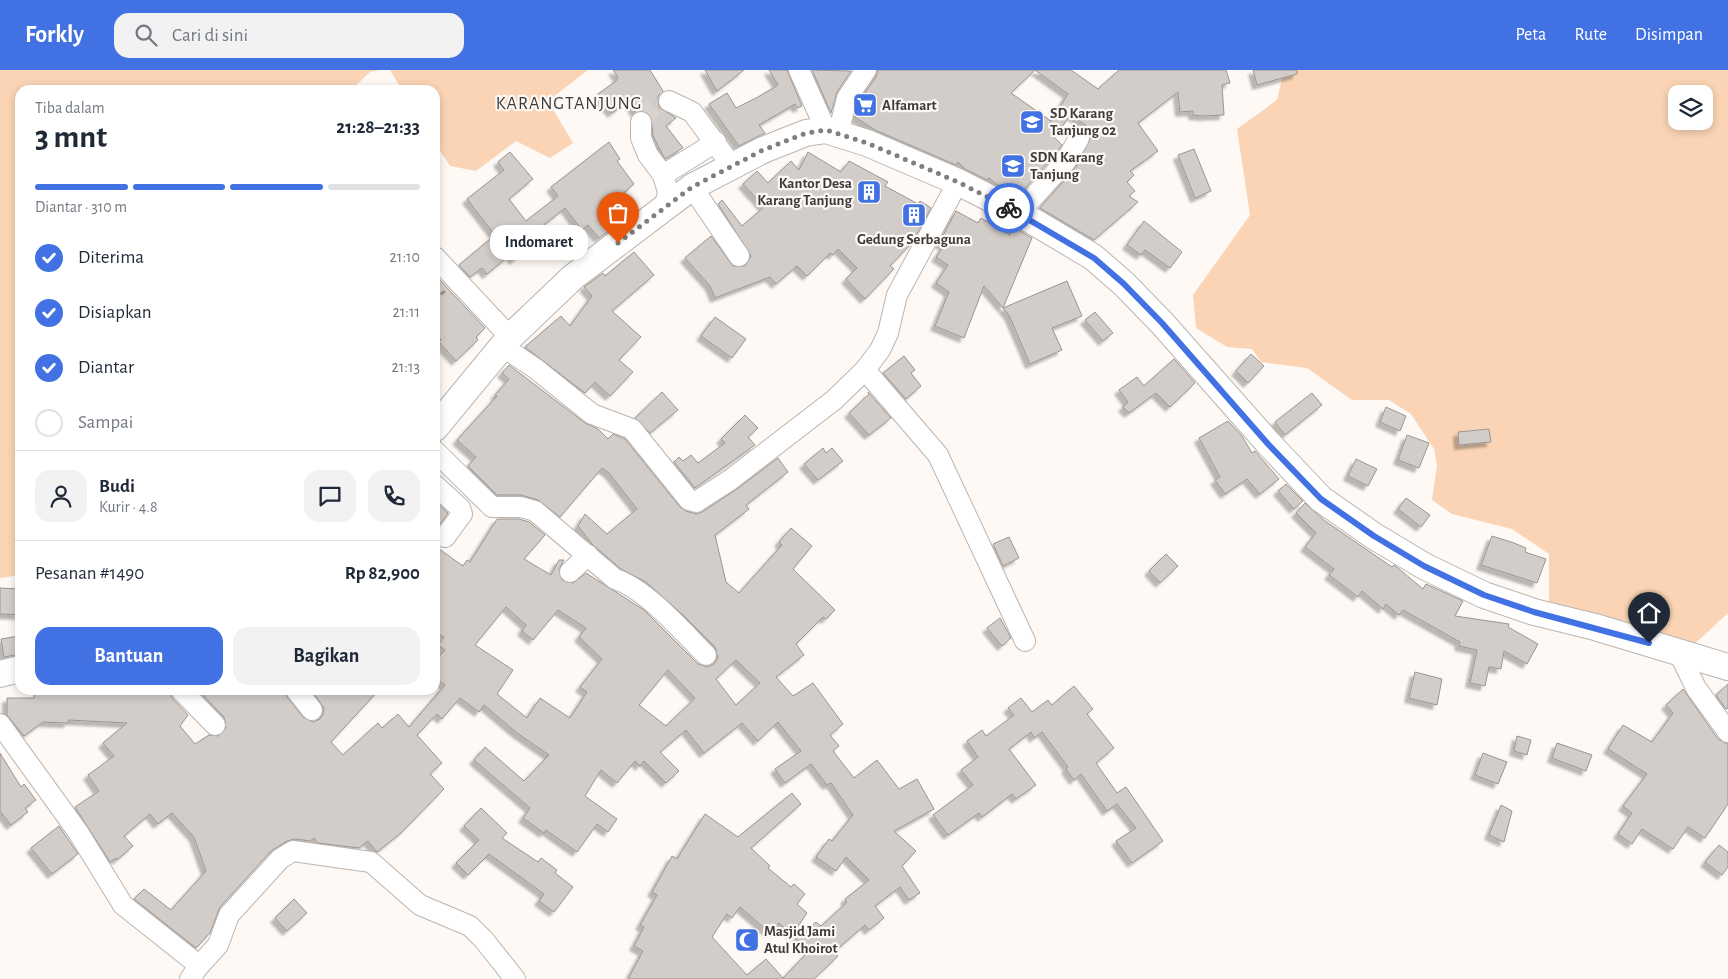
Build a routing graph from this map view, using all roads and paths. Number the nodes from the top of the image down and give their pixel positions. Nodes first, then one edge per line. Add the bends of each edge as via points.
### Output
1 (799, 70) edge
2 (866, 70) edge
3 (670, 101) dead end
4 (641, 122) dead end
5 (832, 133) junction
6 (1079, 138) dead end
7 (716, 142) junction
8 (732, 166) junction
9 (663, 175) junction
10 (958, 182) junction
11 (692, 187) junction
12 (664, 209) junction
13 (1019, 213) junction
14 (739, 256) dead end
15 (440, 263) edge
16 (506, 341) junction
17 (865, 370) junction
18 (440, 422) edge
19 (440, 456) edge
20 (440, 490) edge
21 (445, 537) dead end
22 (588, 555) junction
23 (570, 572) dead end
24 (1025, 641) dead end
25 (1678, 651) junction
26 (706, 655) dead end
27 (1728, 667) edge
28 (15, 670) edge
29 (0, 674) edge
30 (186, 695) edge
31 (300, 695) edge
32 (312, 710) dead end
33 (0, 724) edge
34 (215, 725) dead end
35 (1728, 732) edge
36 (194, 973) edge
37 (515, 979) edge

1 - 5 street
2 - 5 street via 847,98
3 - 7 street via 692,112
4 - 9 street via 641,138 648,155
5 - 8 main road via 806,133
5 - 10 main road via 867,143
6 - 13 street via 1066,161
7 - 8 street
7 - 9 street
8 - 11 main road
9 - 12 street via 668,192
10 - 13 main road
10 - 17 street via 898,295 880,350
11 - 12 main road
11 - 14 street
12 - 16 main road via 573,277
13 - 25 main road via 1094,258 1124,284 1321,499 1374,536 1424,566 1484,595
15 - 16 street
16 - 17 street via 592,414 632,429 689,500 696,502 730,480 834,400
16 - 18 main road
17 - 24 street via 938,455
19 - 22 street via 492,507 521,507 535,511
20 - 21 street via 460,508 462,514
22 - 23 street
22 - 26 street via 615,579 640,592
25 - 27 main road
25 - 35 street via 1696,688
28 - 29 main road
30 - 34 street
31 - 32 street
33 - 36 street via 78,832 123,905 196,963
36 - 37 street via 218,945 229,915 280,859 294,851 372,862 420,905 470,926

